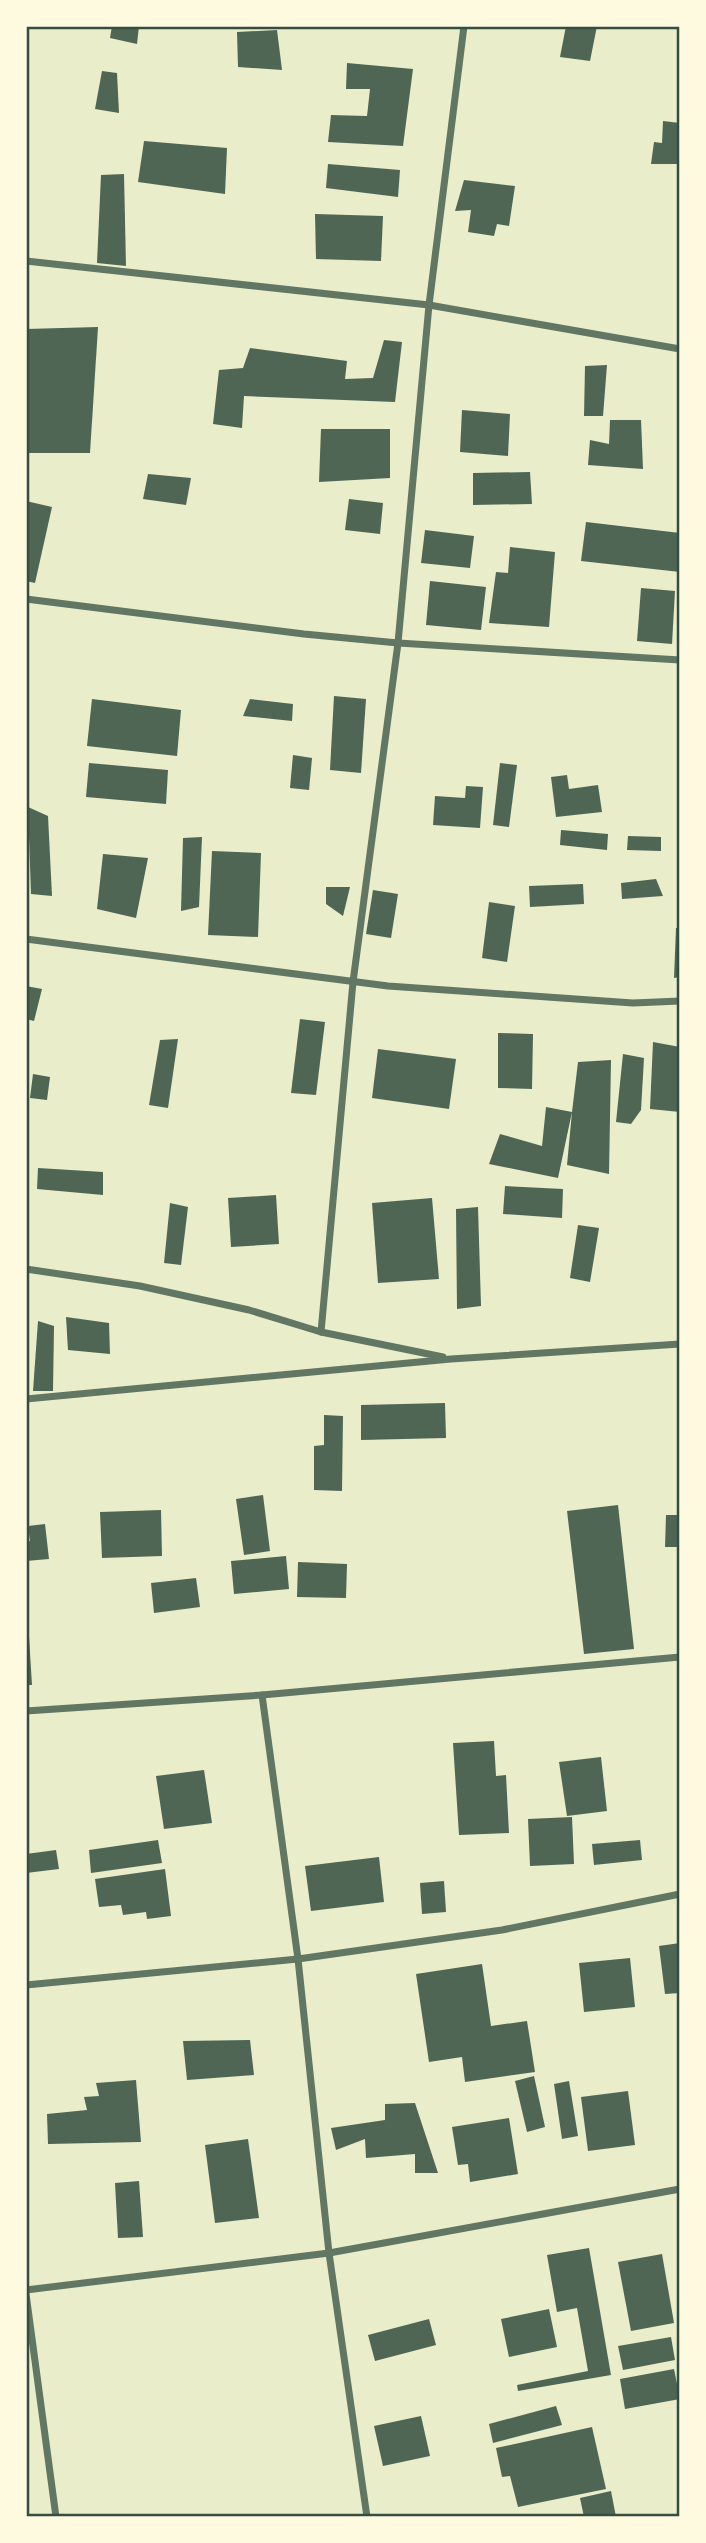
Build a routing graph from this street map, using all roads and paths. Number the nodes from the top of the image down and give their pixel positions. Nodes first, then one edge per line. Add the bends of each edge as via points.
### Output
1 (464, 26) edge
2 (26, 261) edge
3 (429, 305) junction
4 (680, 349) edge
5 (26, 599) edge
6 (398, 643) junction
7 (680, 660) edge
8 (26, 939) edge
9 (354, 982) junction
10 (680, 1001) edge
11 (26, 1269) edge
12 (321, 1332) junction
13 (680, 1344) edge
14 (452, 1359) junction
15 (26, 1399) edge
16 (680, 1657) edge
17 (262, 1695) junction
18 (26, 1712) edge
19 (680, 1894) edge
20 (298, 1959) junction
21 (26, 1985) edge
22 (680, 2189) edge
23 (329, 2253) junction
24 (26, 2292) edge
25 (56, 2517) edge
26 (367, 2517) edge

1 - 3 street
2 - 3 street
3 - 4 street
3 - 6 street
5 - 6 street
6 - 7 street
6 - 9 street
8 - 9 street
9 - 10 street via 634,1003
9 - 12 street
11 - 12 street via 140,1286
12 - 14 street
13 - 14 street
14 - 15 street
16 - 17 street
17 - 18 street
17 - 20 street
19 - 20 street via 502,1930
20 - 21 street
20 - 23 street
22 - 23 street
23 - 24 street
23 - 26 street
24 - 25 street

